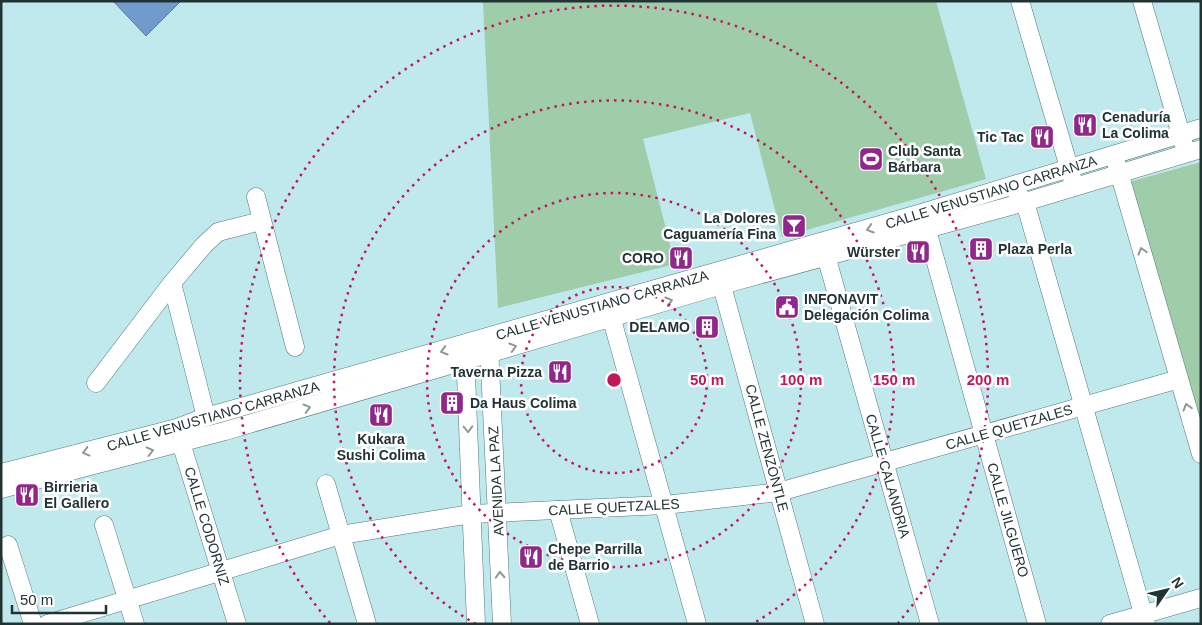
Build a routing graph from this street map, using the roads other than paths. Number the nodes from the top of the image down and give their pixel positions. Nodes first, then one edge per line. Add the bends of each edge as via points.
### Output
1 (1020, 1) edge
2 (1142, 1) edge
3 (1201, 128) edge
4 (1181, 134) junction
5 (1194, 151) edge
6 (1114, 154) junction
7 (1069, 169) junction
8 (1120, 172) junction
9 (1012, 186) junction
10 (1074, 186) junction
11 (256, 197) dead end
12 (1025, 202) junction
13 (261, 221) junction
14 (924, 221) junction
15 (824, 250) junction
16 (720, 278) junction
17 (172, 283) junction
18 (610, 311) junction
19 (489, 346) junction
20 (295, 347) dead end
21 (466, 353) junction
22 (1179, 379) junction
23 (96, 384) dead end
24 (1084, 406) junction
25 (213, 416) junction
26 (225, 431) junction
27 (984, 434) junction
28 (179, 436) junction
29 (1201, 454) edge
30 (884, 462) junction
31 (1, 473) edge
32 (326, 484) dead end
33 (1, 488) edge
34 (779, 492) junction
35 (665, 505) junction
36 (558, 510) junction
37 (497, 513) junction
38 (471, 514) junction
39 (104, 526) dead end
40 (341, 535) junction
41 (8, 545) dead end
42 (221, 571) junction
43 (1201, 598) edge
44 (127, 599) junction
45 (1145, 619) edge
46 (33, 624) edge
47 (47, 624) edge
48 (135, 624) edge
49 (238, 624) edge
50 (368, 624) edge
51 (476, 624) edge
52 (502, 624) edge
53 (590, 624) edge
54 (697, 624) edge
55 (815, 624) edge
56 (930, 624) edge
57 (1037, 624) edge
58 (1110, 624) edge

1 - 7 street
2 - 4 street
3 - 4 street, CALLE VENUSTIANO CARRANZA
4 - 5 street
4 - 6 street, CALLE VENUSTIANO CARRANZA
5 - 8 street, CALLE VENUSTIANO CARRANZA
6 - 7 street, CALLE VENUSTIANO CARRANZA
6 - 8 street
7 - 9 street, CALLE VENUSTIANO CARRANZA
7 - 10 street
8 - 10 street, CALLE VENUSTIANO CARRANZA
22 -> 8 street
9 - 12 street
9 - 14 street, CALLE VENUSTIANO CARRANZA
10 - 12 street, CALLE VENUSTIANO CARRANZA
11 - 13 street
12 - 14 street, CALLE VENUSTIANO CARRANZA
12 - 24 street
13 - 17 street via 218,232
13 - 20 street
14 - 15 street, CALLE VENUSTIANO CARRANZA
14 - 27 street, CALLE JILGUERO
15 - 16 street, CALLE VENUSTIANO CARRANZA
15 - 30 street, CALLE CALANDRIA
16 - 18 street, CALLE VENUSTIANO CARRANZA
16 - 34 street, CALLE ZENZONTLE
17 - 23 street
17 - 25 street
18 - 19 street, CALLE VENUSTIANO CARRANZA
18 - 35 street
19 - 21 street, CALLE VENUSTIANO CARRANZA
19 - 37 street, AVENIDA LA PAZ
21 -> 25 street, CALLE VENUSTIANO CARRANZA
26 -> 21 street, CALLE VENUSTIANO CARRANZA
21 -> 38 street, AVENIDA LA PAZ
22 - 24 street, CALLE QUETZALES
29 -> 22 street
24 - 27 street, CALLE QUETZALES
24 - 45 street
25 - 26 street
25 - 28 street, CALLE VENUSTIANO CARRANZA
26 - 28 street, CALLE VENUSTIANO CARRANZA
27 - 30 street, CALLE QUETZALES
27 - 57 street, CALLE JILGUERO
28 -> 31 street, CALLE VENUSTIANO CARRANZA
33 -> 28 street, CALLE VENUSTIANO CARRANZA
28 - 42 street, CALLE CODORNIZ
30 - 34 street, CALLE QUETZALES
30 - 56 street, CALLE CALANDRIA
32 - 40 street
34 - 35 street, CALLE QUETZALES
34 - 55 street, CALLE ZENZONTLE
35 - 36 street, CALLE QUETZALES
35 - 54 street
36 - 37 street, CALLE QUETZALES
36 - 53 street
37 - 38 street, CALLE QUETZALES
52 -> 37 street, AVENIDA LA PAZ
38 - 40 street, CALLE QUETZALES
38 - 51 street, AVENIDA LA PAZ
39 - 44 street
40 - 42 street, CALLE QUETZALES
40 - 50 street
41 - 46 street
42 - 44 street, CALLE QUETZALES
42 - 49 street, CALLE CODORNIZ
43 - 45 street
44 - 47 street, CALLE QUETZALES
44 - 48 street
45 - 58 street

